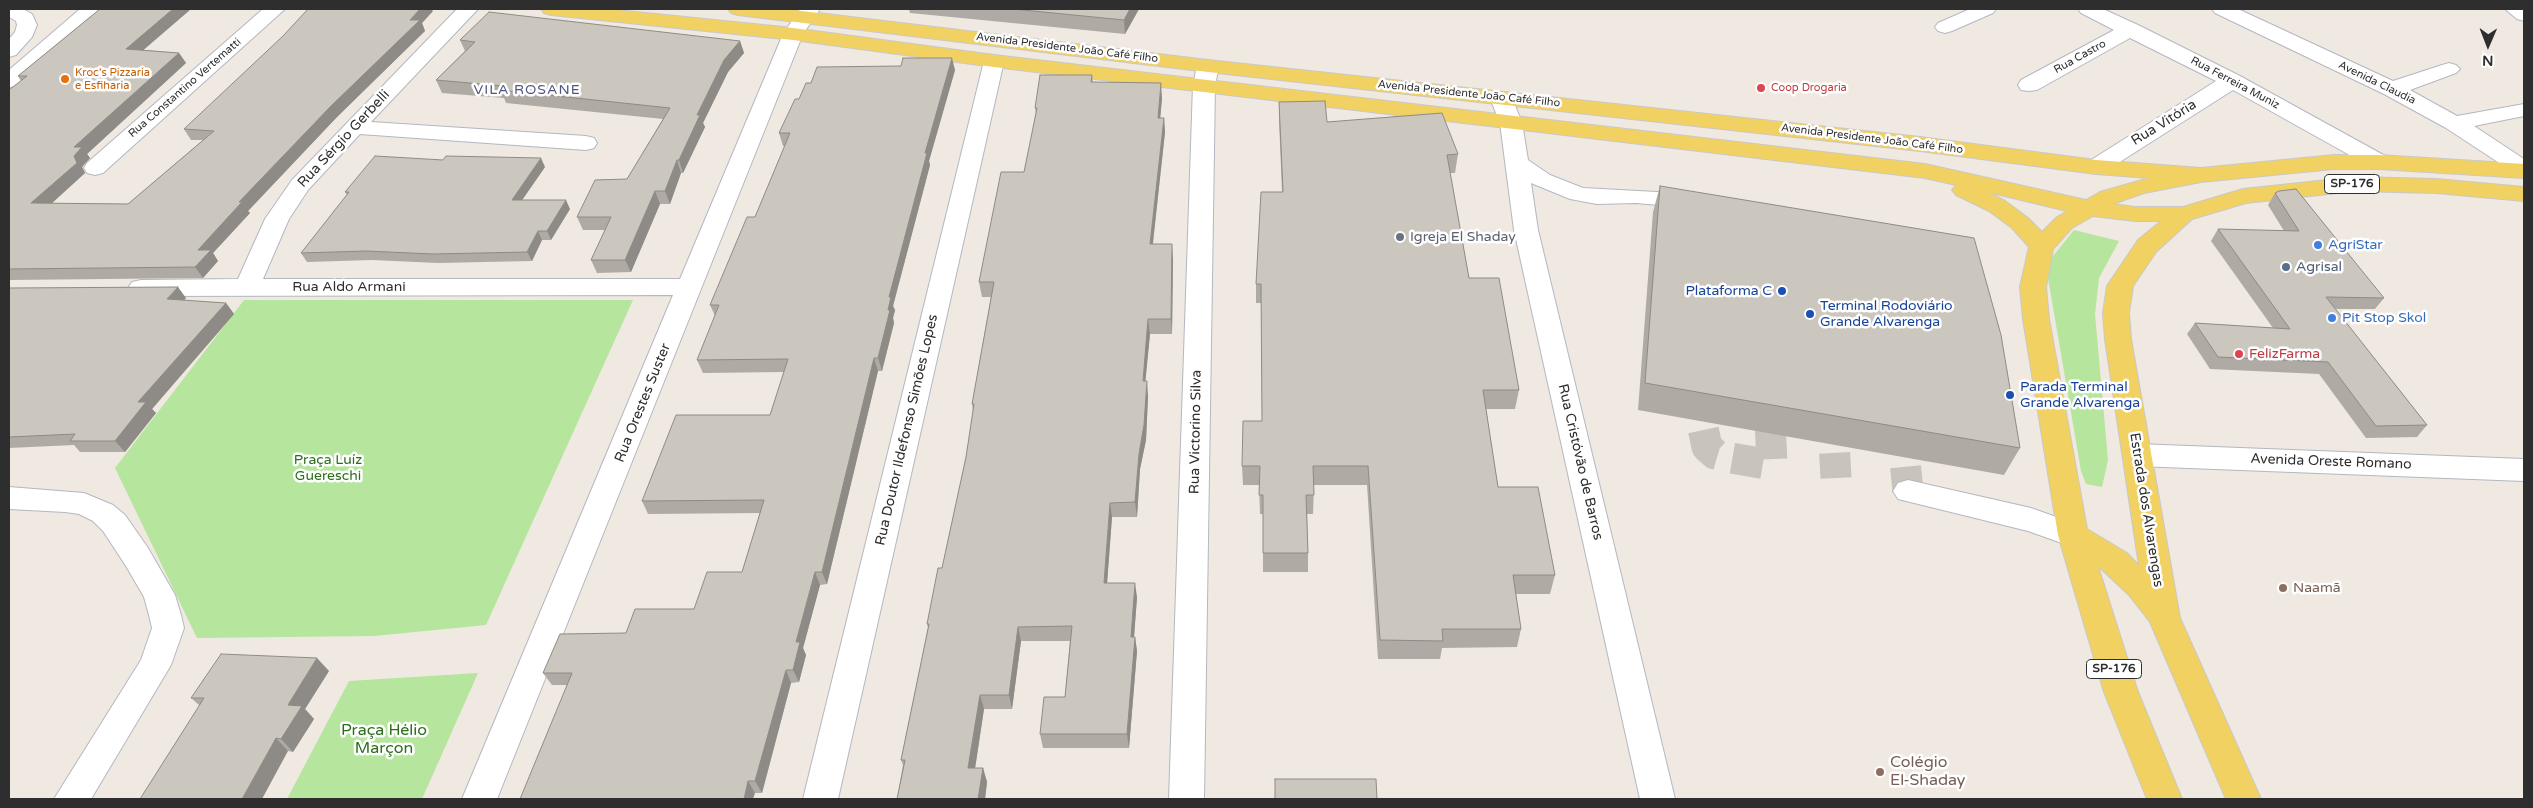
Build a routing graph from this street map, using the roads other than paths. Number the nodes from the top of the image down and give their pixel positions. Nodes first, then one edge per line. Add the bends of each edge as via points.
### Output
1 (9, 9) edge
2 (92, 9) edge
3 (275, 9) edge
4 (468, 9) edge
5 (551, 9) edge
6 (738, 9) edge
7 (1986, 9) edge
8 (2088, 9) edge
9 (2515, 9) edge
10 (2240, 12) edge
11 (2524, 15) edge
12 (802, 20) edge
13 (1945, 27) dead end
14 (2132, 29) junction
15 (9, 50) edge
16 (994, 61) junction
17 (2449, 69) dead end
18 (1206, 75) junction
19 (9, 81) edge
20 (2232, 81) junction
21 (2029, 85) dead end
22 (2392, 89) junction
23 (1501, 98) junction
24 (2524, 110) edge
25 (1511, 123) junction
26 (2454, 123) junction
27 (354, 127) junction
28 (586, 143) dead end
29 (1516, 162) junction
30 (2379, 162) junction
31 (2096, 166) junction
32 (95, 168) dead end
33 (2524, 170) edge
34 (1924, 171) junction
35 (2201, 175) junction
36 (2524, 194) edge
37 (1711, 203) edge
38 (2088, 208) junction
39 (2184, 214) junction
40 (2042, 246) junction
41 (247, 287) junction
42 (689, 287) junction
43 (118, 288) edge
44 (2137, 455) junction
45 (2524, 470) edge
46 (1908, 491) dead end
47 (9, 498) edge
48 (2074, 535) junction
49 (2164, 618) junction
50 (72, 799) edge
51 (480, 799) edge
52 (820, 799) edge
53 (1186, 799) edge
54 (1658, 799) edge
55 (2164, 799) edge
56 (2243, 799) edge

1 - 15 street via 25,18 27,25 25,33
2 - 19 street
3 - 32 street, Rua Constantino Vertematti
4 - 27 street, Rua Sérgio Gerbelli
5 - 12 main road, Avenida Presidente João Café Filho
6 - 12 main road, Avenida Presidente João Café Filho
7 - 13 street
8 - 14 street, Rua Ferreira Muniz
9 - 11 street
10 - 22 street, Avenida Claudia
12 - 16 main road, Avenida Presidente João Café Filho
12 - 18 main road, Avenida Presidente João Café Filho
12 - 42 street, Rua Orestes Suster
14 - 20 street, Rua Ferreira Muniz
14 - 21 street, Rua Castro
16 - 18 main road, Avenida Presidente João Café Filho
16 - 52 street, Rua Doutor Ildefonso Simões Lopes
17 - 22 street
18 - 23 main road, Avenida Presidente João Café Filho
18 - 25 main road, Avenida Presidente João Café Filho
18 - 53 street, Rua Victorino Silva
20 - 30 street, Rua Ferreira Muniz
20 - 31 street, Rua Vitória
22 - 26 street, Avenida Claudia
23 - 25 street, Rua Cristóvão de Barros
23 - 31 main road, Avenida Presidente João Café Filho
24 - 26 street
25 - 29 street, Rua Cristóvão de Barros
25 - 34 main road, Avenida Presidente João Café Filho
26 - 33 street, Avenida Claudia
27 - 28 street
27 - 41 street, Rua Sérgio Gerbelli via 300,185 277,219
29 - 37 street via 1559,189 1578,194
29 - 54 street, Rua Cristóvão de Barros via 1526,230
30 - 33 main road, SP-176
30 - 35 main road, SP-176 via 2281,165
31 - 35 main road, Avenida Presidente João Café Filho
34 - 38 main road
34 - 40 main road via 1997,206 2020,223
35 - 38 main road, SP-176 via 2122,192
36 - 39 main road, Estrada dos Alvarengas / SP-176 via 2436,186 2356,184 2243,196
38 - 39 main road via 2135,214
38 - 40 main road, SP-176 via 2064,223
39 - 44 main road, Estrada dos Alvarengas / SP-176 via 2147,246 2120,286 2116,313 2118,339
40 - 48 main road, SP-176 via 2033,287 2055,439
41 - 42 street, Rua Aldo Armani
41 - 43 street, Rua Aldo Armani
42 - 51 street, Rua Orestes Suster
44 - 45 street, Avenida Oreste Romano
44 - 49 main road, Estrada dos Alvarengas / SP-176
46 - 48 street via 2031,520
47 - 50 street via 65,501 103,512 114,522 159,595 168,628 155,665
48 - 49 main road via 2116,562 2140,586
48 - 55 main road, SP-176 via 2122,692
49 - 56 main road, Estrada dos Alvarengas / SP-176

